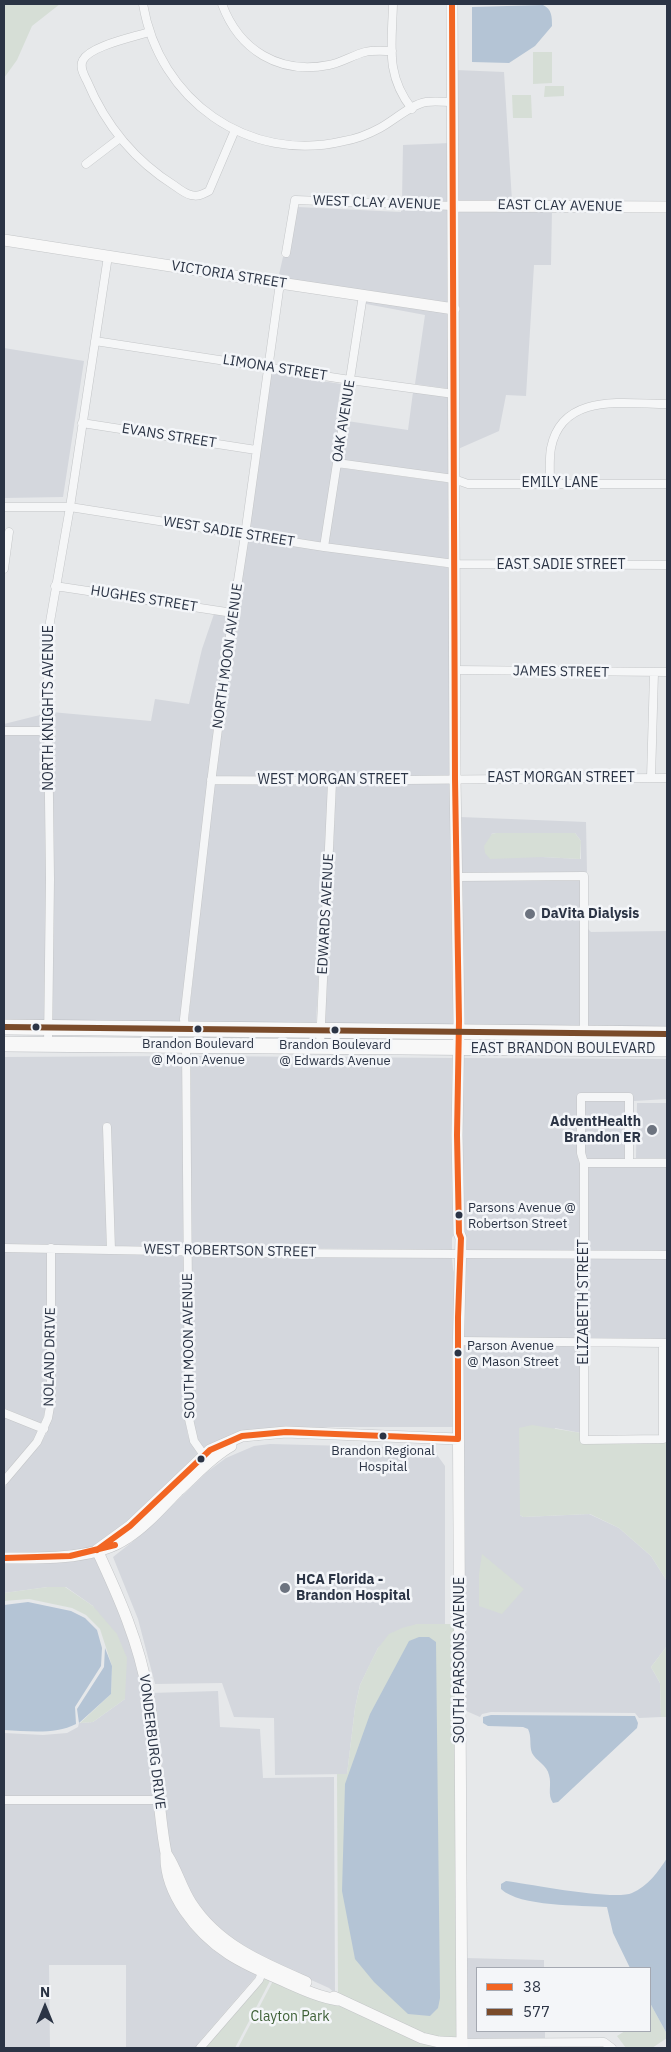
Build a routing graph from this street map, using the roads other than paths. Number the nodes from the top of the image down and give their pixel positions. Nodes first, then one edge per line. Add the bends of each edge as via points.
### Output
1 (143, 4) edge
2 (222, 4) edge
3 (393, 4) edge
4 (452, 4) edge
5 (149, 32) junction
6 (392, 51) junction
7 (453, 102) junction
8 (412, 109) junction
9 (235, 130) junction
10 (120, 138) junction
11 (86, 164) dead end
12 (454, 206) junction
13 (667, 208) edge
14 (4, 240) edge
15 (286, 253) dead end
16 (108, 256) junction
17 (280, 284) junction
18 (363, 295) junction
19 (454, 308) junction
20 (95, 341) junction
21 (268, 366) junction
22 (350, 380) junction
23 (454, 394) junction
24 (667, 404) edge
25 (82, 423) junction
26 (256, 450) junction
27 (337, 463) junction
28 (454, 480) junction
29 (550, 483) junction
30 (667, 484) edge
31 (4, 507) edge
32 (70, 507) junction
33 (9, 532) dead end
34 (246, 535) junction
35 (324, 547) junction
36 (455, 564) junction
37 (667, 565) edge
38 (4, 569) edge
39 (55, 586) junction
40 (232, 613) junction
41 (455, 670) junction
42 (667, 672) edge
43 (654, 673) junction
44 (4, 731) edge
45 (48, 731) junction
46 (651, 778) junction
47 (667, 778) edge
48 (454, 779) junction
49 (211, 780) junction
50 (332, 782) junction
51 (457, 876) junction
52 (4, 1027) edge
53 (49, 1029) junction
54 (459, 1032) junction
55 (584, 1033) junction
56 (667, 1034) edge
57 (186, 1037) junction
58 (320, 1038) junction
59 (4, 1044) edge
60 (48, 1045) junction
61 (458, 1048) junction
62 (667, 1049) edge
63 (107, 1127) dead end
64 (667, 1162) edge
65 (629, 1163) junction
66 (584, 1164) junction
67 (4, 1248) edge
68 (50, 1248) junction
69 (111, 1250) junction
70 (188, 1250) junction
71 (458, 1254) junction
72 (584, 1254) junction
73 (667, 1254) edge
74 (458, 1341) junction
75 (584, 1342) junction
76 (665, 1343) edge
77 (4, 1413) edge
78 (44, 1429) junction
79 (458, 1435) junction
80 (206, 1459) junction
81 (4, 1481) edge
82 (97, 1550) junction
83 (4, 1558) edge
84 (4, 1800) edge
85 (160, 1800) junction
86 (264, 1968) junction
87 (462, 2046) edge
88 (200, 2048) edge
89 (612, 2048) edge

1 - 5 street
2 - 6 street via 236,33 258,54 282,65 308,68 331,65 366,51
3 - 6 street
4 - 7 street, SOUTH PARSONS AVENUE
5 - 9 street via 162,62 181,90 206,113
5 - 10 street via 100,48 87,54 82,62 94,98
6 - 8 street via 396,82
7 - 8 street via 426,102
7 - 12 street, SOUTH PARSONS AVENUE
8 - 9 street via 374,131 326,145 279,144
9 - 10 street via 209,191 201,196 190,195 164,179
10 - 11 street
12 - 13 street, EAST CLAY AVENUE
12 - 15 street, WEST CLAY AVENUE via 295,200
12 - 19 street, SOUTH PARSONS AVENUE
14 - 16 street, VICTORIA STREET
16 - 17 street, VICTORIA STREET
16 - 20 street, NORTH KNIGHTS AVENUE
17 - 18 street, VICTORIA STREET
17 - 21 street, NORTH MOON AVENUE
18 - 19 street, VICTORIA STREET
18 - 22 street, OAK AVENUE
19 - 23 street, SOUTH PARSONS AVENUE
20 - 21 street, LIMONA STREET
20 - 25 street, NORTH KNIGHTS AVENUE
21 - 22 street, LIMONA STREET
21 - 26 street, NORTH MOON AVENUE
22 - 23 street, LIMONA STREET
22 - 27 street, OAK AVENUE
23 - 28 street, SOUTH PARSONS AVENUE
24 - 29 street via 602,404 583,407 566,418 555,435 551,450
25 - 26 street, EVANS STREET
25 - 32 street, NORTH KNIGHTS AVENUE
26 - 34 street, NORTH MOON AVENUE
27 - 28 street
27 - 35 street, OAK AVENUE
28 - 29 street, EMILY LANE via 468,484
28 - 36 street, SOUTH PARSONS AVENUE
29 - 30 street, EMILY LANE
31 - 32 street, WEST SADIE STREET
32 - 34 street, WEST SADIE STREET
32 - 39 street, NORTH KNIGHTS AVENUE
33 - 38 street
34 - 35 street, WEST SADIE STREET
34 - 40 street, NORTH MOON AVENUE
35 - 36 street, WEST SADIE STREET
36 - 37 street, EAST SADIE STREET
36 - 41 street, SOUTH PARSONS AVENUE
39 - 40 street, HUGHES STREET
39 - 45 street, NORTH KNIGHTS AVENUE via 47,639
40 - 49 street, NORTH MOON AVENUE
41 - 43 street, JAMES STREET
41 - 48 street, SOUTH PARSONS AVENUE
42 - 43 street, JAMES STREET
43 - 46 street
44 - 45 street
45 - 53 street, NORTH KNIGHTS AVENUE
46 - 47 street, EAST MORGAN STREET
46 - 48 street, EAST MORGAN STREET
48 - 50 street, WEST MORGAN STREET
48 - 51 street, SOUTH PARSONS AVENUE
49 - 50 street, WEST MORGAN STREET
49 - 57 street, NORTH MOON AVENUE via 184,1019
50 - 58 street, EDWARDS AVENUE
51 - 54 street, SOUTH PARSONS AVENUE
51 - 55 street via 584,876
52 - 53 highway
53 - 57 highway
53 - 60 street, NORTH KNIGHTS AVENUE
54 - 55 highway, EAST BRANDON BOULEVARD
54 - 58 highway, EAST BRANDON BOULEVARD
54 - 61 street, SOUTH PARSONS AVENUE
55 - 56 highway, EAST BRANDON BOULEVARD
57 - 58 highway
57 - 58 highway via 188,1040 193,1036 225,1036 230,1035 231,1030
57 - 60 highway via 133,1044
57 - 70 street, SOUTH MOON AVENUE
58 - 61 highway, EAST BRANDON BOULEVARD
59 - 60 highway
61 - 62 highway, EAST BRANDON BOULEVARD
61 - 71 street, SOUTH PARSONS AVENUE via 461,1238
63 - 69 street
64 - 65 street
65 - 66 street
65 - 66 street, ELIZABETH STREET via 629,1097 581,1097 581,1153
66 - 72 street, ELIZABETH STREET
67 - 68 street, WEST ROBERTSON STREET
68 - 69 street, WEST ROBERTSON STREET
68 - 78 street, NOLAND DRIVE via 50,1401
69 - 70 street, WEST ROBERTSON STREET
70 - 71 street, WEST ROBERTSON STREET
70 - 80 street, SOUTH MOON AVENUE via 189,1419 194,1441
71 - 72 street, WEST ROBERTSON STREET
71 - 74 street, SOUTH PARSONS AVENUE via 461,1268
72 - 73 street, WEST ROBERTSON STREET
72 - 75 street, ELIZABETH STREET
74 - 75 street
74 - 79 street, SOUTH PARSONS AVENUE
75 - 76 street
75 - 76 street, ELIZABETH STREET via 584,1440 663,1439
77 - 78 street
78 - 81 street, NOLAND DRIVE via 28,1454
79 - 80 street via 328,1430 269,1433 250,1436
79 - 87 street, SOUTH PARSONS AVENUE
80 - 82 street via 130,1537 112,1547
82 - 83 street via 58,1558
82 - 85 street, VONDERBURG DRIVE via 123,1606 141,1660 150,1705
84 - 85 street
85 - 86 street, VONDERBURG DRIVE via 166,1865 180,1902 195,1924 229,1954
86 - 87 street, VONDERBURG DRIVE via 327,1992 338,2000 428,2040
86 - 88 street via 259,1980
87 - 89 street via 604,2042

